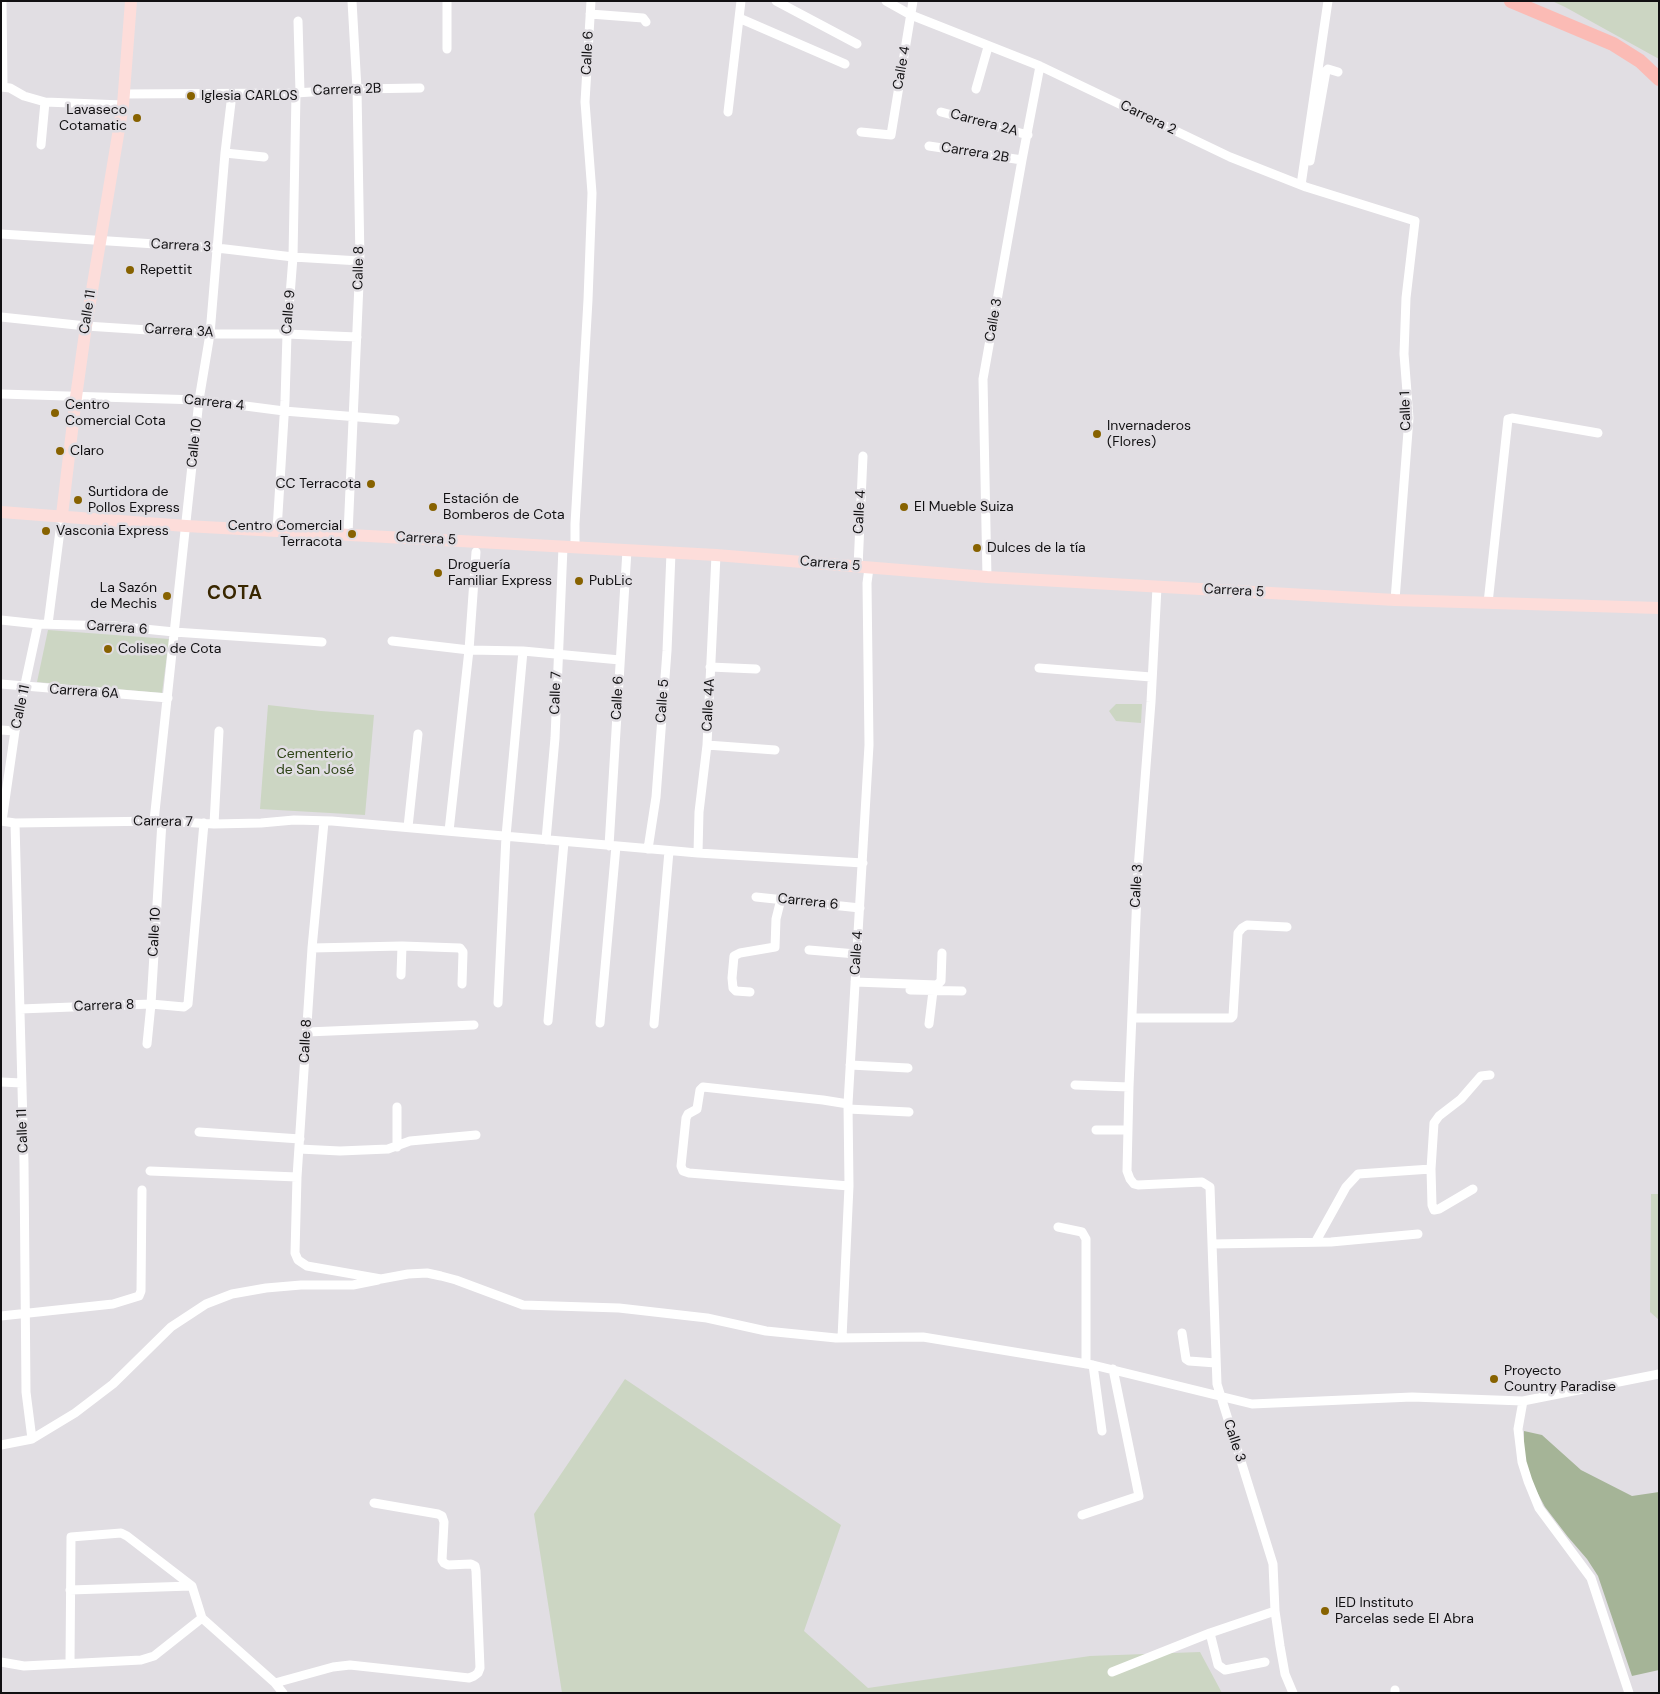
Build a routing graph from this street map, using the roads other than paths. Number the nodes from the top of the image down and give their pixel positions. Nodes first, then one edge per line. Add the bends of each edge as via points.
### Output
1 (2, 1) edge
2 (131, 1) edge
3 (352, 1) edge
4 (447, 1) edge
5 (591, 1) edge
6 (741, 1) edge
7 (776, 1) edge
8 (886, 1) edge
9 (913, 1) edge
10 (1328, 1) edge
11 (1511, 1) edge
12 (590, 14) junction
13 (911, 15) junction
14 (739, 18) junction
15 (298, 21) dead end
16 (646, 22) dead end
17 (857, 44) dead end
18 (988, 46) junction
19 (447, 49) dead end
20 (845, 64) dead end
21 (1040, 66) junction
22 (1338, 72) dead end
23 (1659, 79) edge
24 (2, 87) edge
25 (420, 88) dead end
26 (357, 89) junction
27 (976, 89) dead end
28 (298, 92) junction
29 (232, 94) junction
30 (123, 99) junction
31 (45, 102) junction
32 (728, 112) dead end
33 (941, 112) dead end
34 (861, 132) dead end
35 (1028, 135) junction
36 (41, 145) dead end
37 (929, 146) dead end
38 (226, 153) junction
39 (264, 157) dead end
40 (1022, 160) junction
41 (1303, 186) junction
42 (1415, 222) joint
43 (1, 234) edge
44 (100, 242) junction
45 (218, 248) junction
46 (293, 257) junction
47 (360, 261) junction
48 (1, 317) edge
49 (86, 326) junction
50 (210, 334) junction
51 (287, 334) junction
52 (357, 337) junction
53 (1, 394) edge
54 (76, 397) junction
55 (199, 400) junction
56 (284, 412) junction
57 (353, 418) junction
58 (395, 420) dead end
59 (1598, 433) dead end
60 (863, 456) dead end
61 (1, 512) edge
62 (62, 516) junction
63 (186, 526) junction
64 (277, 530) junction
65 (348, 534) junction
66 (569, 547) junction
67 (628, 550) junction
68 (476, 552) dead end
69 (671, 553) junction
70 (716, 555) junction
71 (863, 567) junction
72 (986, 577) junction
73 (1157, 586) junction
74 (1395, 600) junction
75 (1488, 603) junction
76 (1659, 608) edge
77 (1, 620) edge
78 (43, 624) junction
79 (174, 632) junction
80 (392, 641) dead end
81 (322, 642) dead end
82 (469, 650) junction
83 (523, 651) junction
84 (558, 655) junction
85 (620, 660) junction
86 (710, 667) junction
87 (1039, 668) dead end
88 (756, 669) dead end
89 (1151, 677) junction
90 (1, 684) edge
91 (25, 687) junction
92 (168, 698) junction
93 (1, 730) edge
94 (219, 730) dead end
95 (15, 731) junction
96 (418, 734) dead end
97 (707, 745) junction
98 (775, 750) dead end
99 (2, 820) edge
100 (158, 821) junction
101 (324, 822) junction
102 (15, 823) junction
103 (204, 823) junction
104 (214, 824) junction
105 (408, 827) junction
106 (449, 831) junction
107 (506, 836) junction
108 (546, 840) junction
109 (564, 842) junction
110 (613, 846) junction
111 (648, 849) junction
112 (669, 851) junction
113 (698, 853) junction
114 (863, 863) junction
115 (756, 896) dead end
116 (781, 899) junction
117 (860, 908) junction
118 (1287, 927) dead end
119 (402, 946) junction
120 (312, 948) junction
121 (809, 950) dead end
122 (942, 953) dead end
123 (856, 954) junction
124 (401, 975) dead end
125 (462, 984) dead end
126 (855, 984) junction
127 (933, 991) junction
128 (962, 991) dead end
129 (750, 992) dead end
130 (498, 1003) dead end
131 (152, 1004) junction
132 (20, 1009) junction
133 (1132, 1018) junction
134 (548, 1021) dead end
135 (600, 1023) dead end
136 (654, 1024) dead end
137 (929, 1024) dead end
138 (474, 1025) dead end
139 (307, 1032) junction
140 (147, 1044) dead end
141 (850, 1065) junction
142 (908, 1068) dead end
143 (1490, 1075) dead end
144 (1, 1082) edge
145 (22, 1083) junction
146 (1075, 1085) dead end
147 (1129, 1087) junction
148 (397, 1107) dead end
149 (848, 1107) junction
150 (909, 1112) dead end
151 (1096, 1130) dead end
152 (1128, 1130) junction
153 (199, 1132) dead end
154 (476, 1135) dead end
155 (300, 1138) junction
156 (397, 1147) junction
157 (299, 1149) junction
158 (1430, 1169) junction
159 (150, 1171) dead end
160 (297, 1177) junction
161 (848, 1186) junction
162 (1473, 1189) dead end
163 (142, 1190) dead end
164 (1058, 1227) dead end
165 (1418, 1234) dead end
166 (1316, 1241) junction
167 (1212, 1244) junction
168 (381, 1279) junction
169 (26, 1312) junction
170 (1, 1316) edge
171 (1182, 1333) dead end
172 (842, 1338) junction
173 (1216, 1363) junction
174 (1090, 1364) junction
175 (1113, 1369) junction
176 (1659, 1374) edge
177 (1219, 1395) junction
178 (1523, 1401) junction
179 (1102, 1431) dead end
180 (32, 1439) junction
181 (1, 1445) edge
182 (374, 1503) dead end
183 (1082, 1515) dead end
184 (192, 1586) junction
185 (70, 1590) junction
186 (1275, 1611) junction
187 (202, 1618) junction
188 (1210, 1633) junction
189 (1, 1662) edge
190 (1265, 1662) dead end
191 (70, 1663) junction
192 (1112, 1672) dead end
193 (275, 1683) junction
194 (283, 1693) edge
195 (1293, 1693) edge
196 (1630, 1693) edge

1 - 24 street
2 - 30 main road, Calle 11
3 - 26 street, Calle 8
4 - 19 street
5 - 12 street, Calle 6
6 - 14 street
7 - 17 street
8 - 13 street, Carrera 2
9 - 13 street, Calle 4
10 - 41 street
11 - 23 main road via 1613,44 1640,61
12 - 16 street via 642,18
12 - 66 street, Calle 6 via 586,105 592,193 588,300 575,524
13 - 18 street, Carrera 2
13 - 34 street, Calle 4 via 891,135
14 - 20 street
14 - 32 street
15 - 28 street, Calle 9
18 - 21 street, Carrera 2
18 - 27 street
21 - 35 street, Calle 3
21 - 41 street, Carrera 2 via 1230,157
22 - 41 street via 1326,71
24 - 31 street, Carrera 2B
25 - 26 street, Carrera 2B
26 - 28 street, Carrera 2B
26 - 47 street, Calle 8
28 - 29 street, Carrera 2B
28 - 46 street, Calle 9
29 - 30 street, Carrera 2B
29 - 38 street, Calle 10
30 - 31 street, Carrera 2B
30 - 44 main road, Calle 11
31 - 36 street
33 - 35 street, Carrera 2A
35 - 40 street, Calle 3
37 - 40 street, Carrera 2B
38 - 39 street
38 - 45 street, Calle 10
40 - 72 street, Calle 3 via 983,379
41 - 42 street, Carrera 2
42 - 74 street, Calle 1 via 1406,307 1404,354 1409,418
43 - 44 street, Carrera 3
44 - 45 street, Carrera 3
44 - 49 main road, Calle 11
45 - 46 street, Carrera 3
45 - 50 street, Calle 10
46 - 47 street, Carrera 3
46 - 51 street, Calle 9
47 - 52 street, Calle 8
48 - 49 street, Carrera 3A
49 - 50 street, Carrera 3A
49 - 54 main road, Calle 11
50 - 51 street, Carrera 3A
50 - 55 street, Calle 10
51 - 52 street, Carrera 3A
51 - 56 street, Calle 9
52 - 57 street, Calle 8
53 - 54 street, Carrera 4
54 - 55 street, Carrera 4
54 - 62 main road, Calle 11
55 - 56 street, Carrera 4
55 - 63 street, Calle 10
56 - 57 street, Carrera 4
56 - 64 street, Calle 9
57 - 58 street, Carrera 4
57 - 65 street, Calle 8
59 - 75 street via 1512,418 1508,420
60 - 71 street, Calle 4
61 - 62 main road, Carrera 5
62 - 63 main road, Carrera 5
62 - 78 street, Calle 11
63 - 64 main road, Carrera 5
63 - 79 street, Calle 10
64 - 65 main road, Carrera 5
65 - 66 main road, Carrera 5
66 - 67 main road, Carrera 5
66 - 84 street, Calle 7
67 - 69 main road, Carrera 5
67 - 85 street, Calle 6
68 - 82 street
69 - 70 main road, Carrera 5
69 - 111 street, Calle 5 via 658,768
70 - 71 main road, Carrera 5
70 - 86 street, Calle 4A
71 - 72 main road, Carrera 5
71 - 114 street, Calle 4 via 867,603 869,745
72 - 73 main road, Carrera 5
73 - 74 main road, Carrera 5
73 - 89 street, Calle 3
74 - 75 main road, Carrera 5
75 - 76 main road, Carrera 5
77 - 78 street, Carrera 6
78 - 79 street, Carrera 6
78 - 91 street, Calle 11
79 - 81 street, Carrera 6
79 - 92 street, Calle 10
80 - 82 street
82 - 83 street
82 - 106 street
83 - 84 street
83 - 107 street
84 - 85 street
84 - 108 street, Calle 7
85 - 110 street, Calle 6
86 - 88 street
86 - 97 street, Calle 4A
87 - 89 street
89 - 133 street, Calle 3
90 - 91 street, Carrera 6A
91 - 92 street, Carrera 6A
91 - 95 street, Calle 11
92 - 100 street, Calle 10
93 - 95 street
94 - 104 street
95 - 99 street, Calle 11
96 - 105 street
97 - 98 street
97 - 113 street, Calle 4A
99 - 102 street, Carrera 7
100 - 102 street, Carrera 7
100 - 103 street, Carrera 7
100 - 131 street, Calle 10
101 - 104 street, Carrera 7 via 294,820
101 - 105 street, Carrera 7
101 - 120 street, Calle 8
102 - 132 street, Calle 11
103 - 104 street, Carrera 7
103 - 131 street, Carrera 8 via 188,1004
105 - 106 street, Carrera 7
106 - 107 street, Carrera 7
107 - 108 street, Carrera 7
107 - 130 street
108 - 109 street, Carrera 7
109 - 110 street, Carrera 7
109 - 134 street
110 - 111 street, Carrera 7
110 - 135 street, Calle 6
111 - 112 street, Carrera 7
112 - 113 street, Carrera 7
112 - 136 street
113 - 114 street, Carrera 7
114 - 117 street, Calle 4
115 - 116 street, Carrera 6
116 - 117 street, Carrera 6
116 - 129 street via 776,918 776,947 740,952 734,956 733,988
117 - 123 street, Calle 4
118 - 133 street via 1247,925 1238,933 1233,1016 1230,1019
119 - 120 street
119 - 124 street
119 - 125 street via 460,948 463,952
120 - 139 street, Calle 8
121 - 123 street
122 - 126 street via 941,981 937,985
123 - 126 street, Calle 4
126 - 127 street
126 - 141 street, Calle 4
127 - 128 street
127 - 137 street
131 - 132 street, Carrera 8
131 - 140 street, Calle 10
132 - 145 street, Calle 11
133 - 147 street, Calle 3
138 - 139 street
139 - 155 street, Calle 8
141 - 142 street
141 - 149 street, Calle 4
143 - 158 street via 1481,1076 1461,1100 1434,1123
144 - 145 street
145 - 169 street, Calle 11
146 - 147 street
147 - 152 street, Calle 3
148 - 156 street
149 - 150 street
149 - 161 street, Calle 4
149 - 161 street via 823,1100 703,1087 697,1109 686,1118 681,1166 689,1173
151 - 152 street
152 - 167 street, Calle 3 via 1127,1171 1134,1184 1202,1182 1210,1187
153 - 155 street
154 - 156 street via 410,1141
155 - 157 street, Calle 8
156 - 157 street
157 - 160 street, Calle 8
158 - 162 street via 1434,1210
158 - 166 street via 1358,1174 1346,1187
159 - 160 street
160 - 168 street, Calle 8 via 295,1253 298,1260 307,1266
161 - 172 street, Calle 4
163 - 169 street via 140,1294 113,1304
164 - 174 street via 1082,1232 1086,1239
165 - 166 street
166 - 167 street
167 - 173 street, Calle 3
168 - 172 street via 427,1274 456,1280 522,1304 619,1308 708,1318 766,1331
168 - 180 street via 353,1285 266,1288 232,1294 206,1304 171,1327 113,1384 75,1413
169 - 170 street
169 - 180 street, Calle 11 via 26,1392
171 - 173 street via 1186,1359
172 - 174 street via 923,1337
173 - 177 street, Calle 3
174 - 175 street
174 - 179 street
175 - 177 street
175 - 183 street via 1139,1496
176 - 178 street
177 - 178 street via 1252,1404 1412,1397
177 - 186 street, Calle 3 via 1273,1564
178 - 196 street via 1518,1429 1528,1481 1539,1508 1591,1578
180 - 181 street
182 - 193 street via 442,1516 442,1560 448,1565 475,1566 478,1673 469,1678 350,1665
184 - 185 street
184 - 185 street via 127,1536 114,1533 71,1537
184 - 187 street
185 - 191 street
186 - 188 street
186 - 195 street, Calle 3 via 1285,1674
187 - 191 street via 154,1656 141,1660
187 - 193 street
188 - 190 street via 1218,1665 1225,1670
188 - 192 street
189 - 191 street via 24,1666
193 - 194 street

